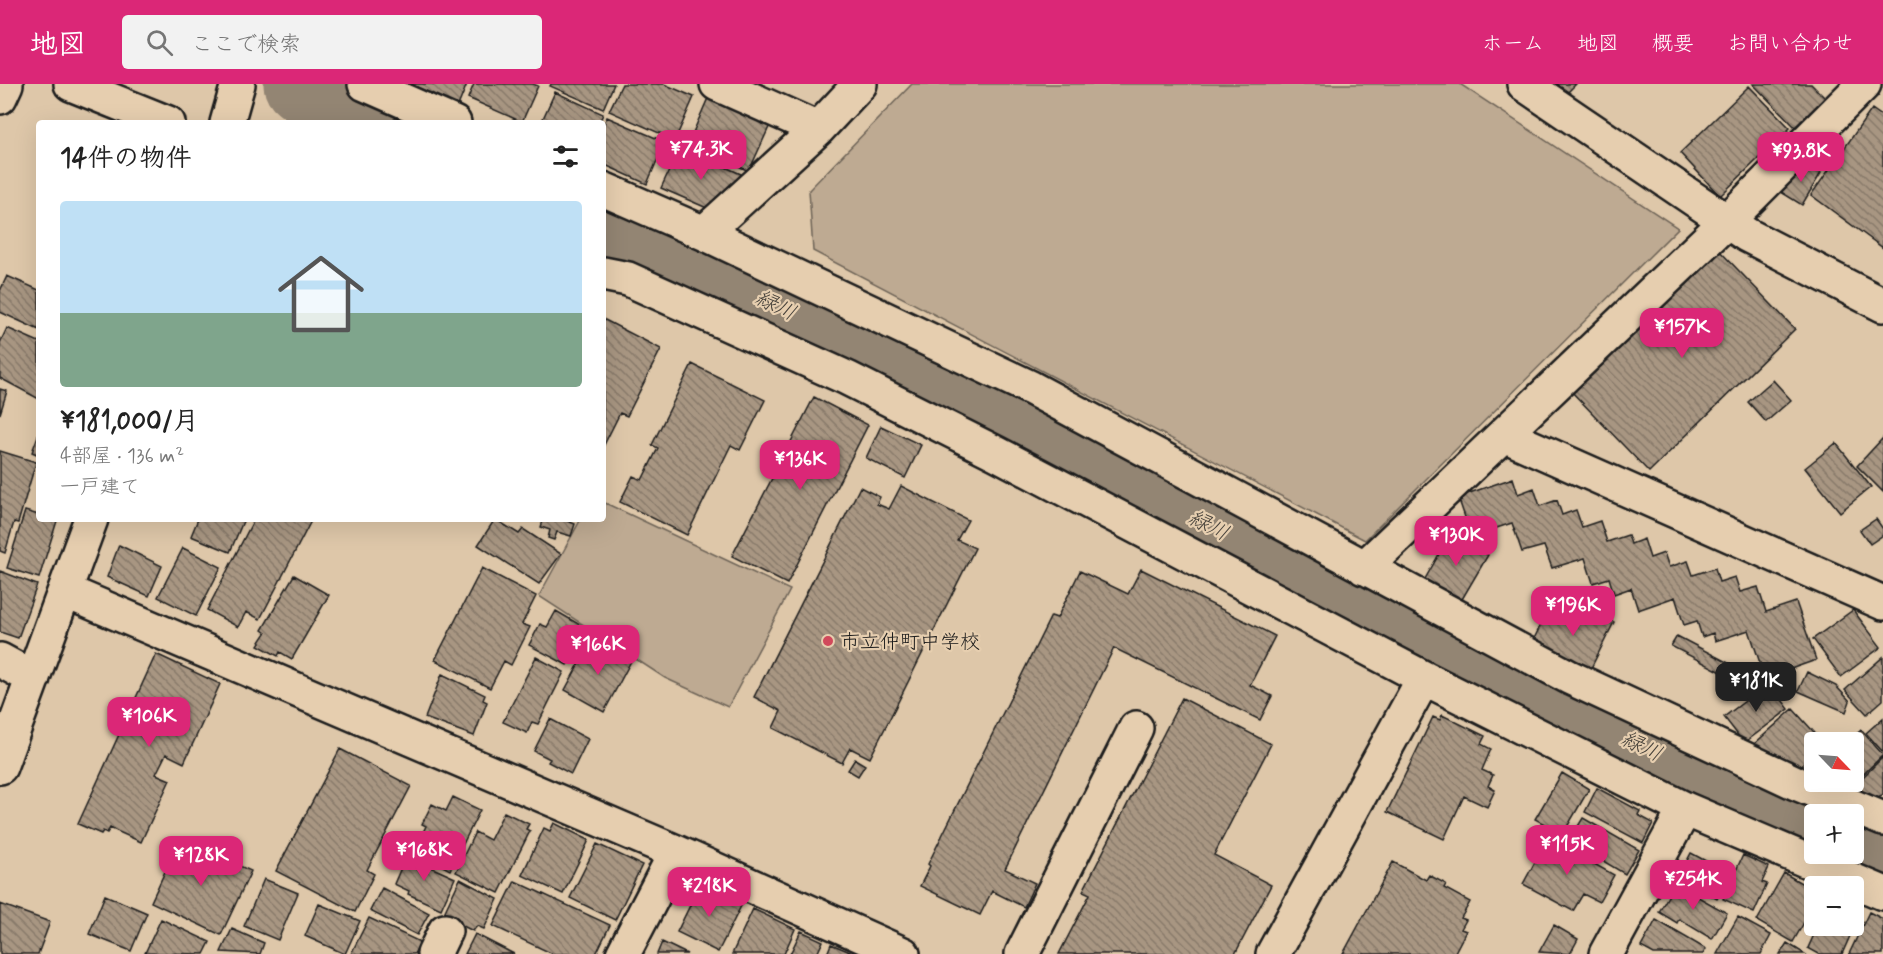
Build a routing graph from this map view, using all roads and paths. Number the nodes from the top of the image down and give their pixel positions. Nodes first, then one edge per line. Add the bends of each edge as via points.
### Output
1 (6, 84) edge
2 (71, 84) edge
3 (238, 84) edge
4 (365, 84) edge
5 (717, 84) edge
6 (860, 84) edge
7 (1524, 84) edge
8 (1864, 84) edge
9 (0, 97) edge
10 (161, 120) edge
11 (228, 120) edge
12 (447, 120) edge
13 (818, 129) junction
14 (606, 190) edge
15 (1727, 221) junction
16 (704, 233) junction
17 (606, 275) edge
18 (1883, 305) edge
19 (1504, 435) junction
20 (90, 522) edge
21 (1364, 568) junction
22 (65, 591) junction
23 (1883, 603) edge
24 (0, 660) edge
25 (33, 678) junction
26 (1424, 678) junction
27 (1136, 728) dead end
28 (0, 767) edge
29 (1685, 809) junction
30 (1883, 819) edge
31 (676, 852) junction
32 (1883, 893) edge
33 (623, 954) edge
34 (903, 954) edge
35 (1022, 954) edge
36 (1273, 954) edge
37 (1605, 954) edge

1 - 9 street
2 - 10 street
3 - 11 street
4 - 12 street
5 - 13 street
6 - 13 street
7 - 15 street
8 - 15 street
13 - 16 street
14 - 16 street
15 - 18 street
15 - 19 street
16 - 21 street via 1031,388
17 - 26 street via 628,279 847,378
19 - 21 street
19 - 23 street
20 - 22 street
21 - 30 street via 1569,677 1796,783
22 - 25 street
22 - 31 street
24 - 25 street
25 - 28 street
26 - 29 street
26 - 36 street
27 - 35 street
29 - 32 street
29 - 37 street
31 - 33 street
31 - 34 street

